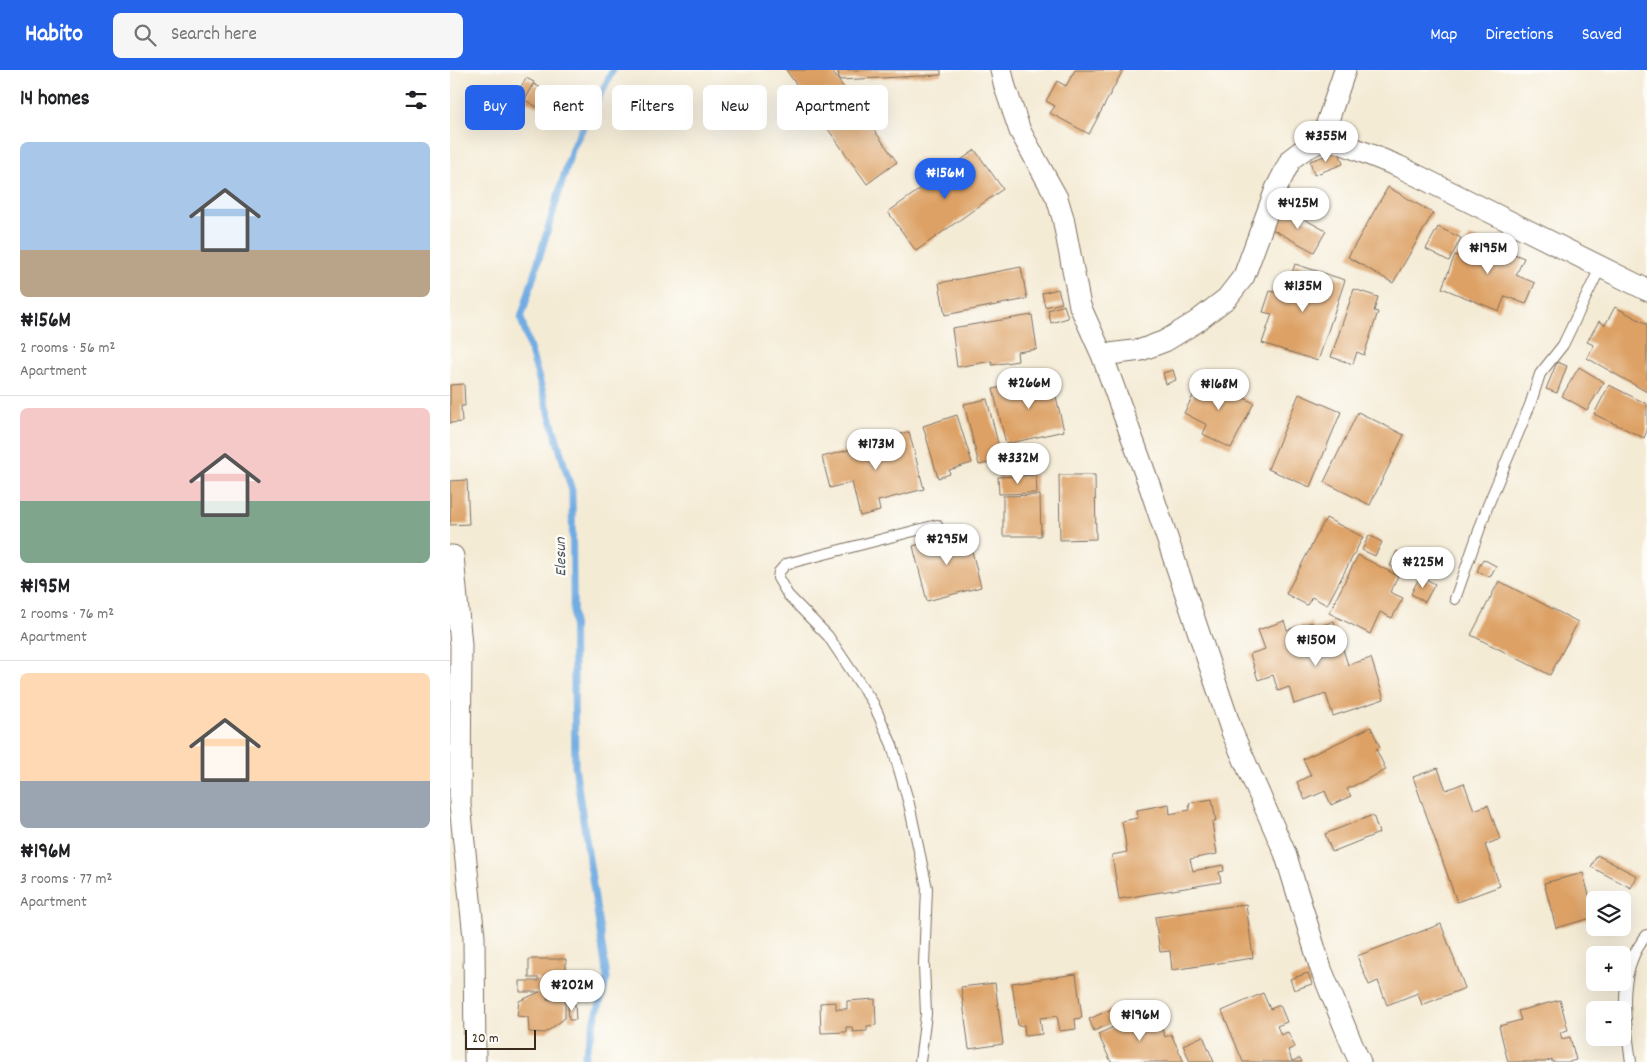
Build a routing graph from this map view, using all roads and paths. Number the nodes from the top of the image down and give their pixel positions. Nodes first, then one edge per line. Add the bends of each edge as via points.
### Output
1 (1001, 70) edge
2 (1344, 70) edge
3 (1321, 141) junction
4 (1601, 266) junction
5 (1647, 290) edge
6 (1102, 355) junction
7 (937, 525) dead end
8 (450, 556) edge
9 (1455, 599) dead end
10 (455, 805) edge
11 (1647, 935) edge
12 (475, 1062) edge
13 (920, 1062) edge
14 (1360, 1062) edge
15 (1631, 1062) edge

1 - 6 street via 1020,131 1057,198 1080,306
2 - 3 street
3 - 4 street via 1338,142 1398,166
3 - 6 street via 1291,159 1276,189 1244,276 1227,298 1165,341 1141,350
4 - 5 street
4 - 9 lane via 1563,345 1540,374
6 - 14 street via 1232,732 1285,853 1321,970
7 - 13 lane via 786,564 778,578 788,595 828,636 873,703 892,745 927,888 926,1014
8 - 10 street via 453,556 461,645
10 - 12 street via 474,937
11 - 15 lane via 1627,975 1625,1003

